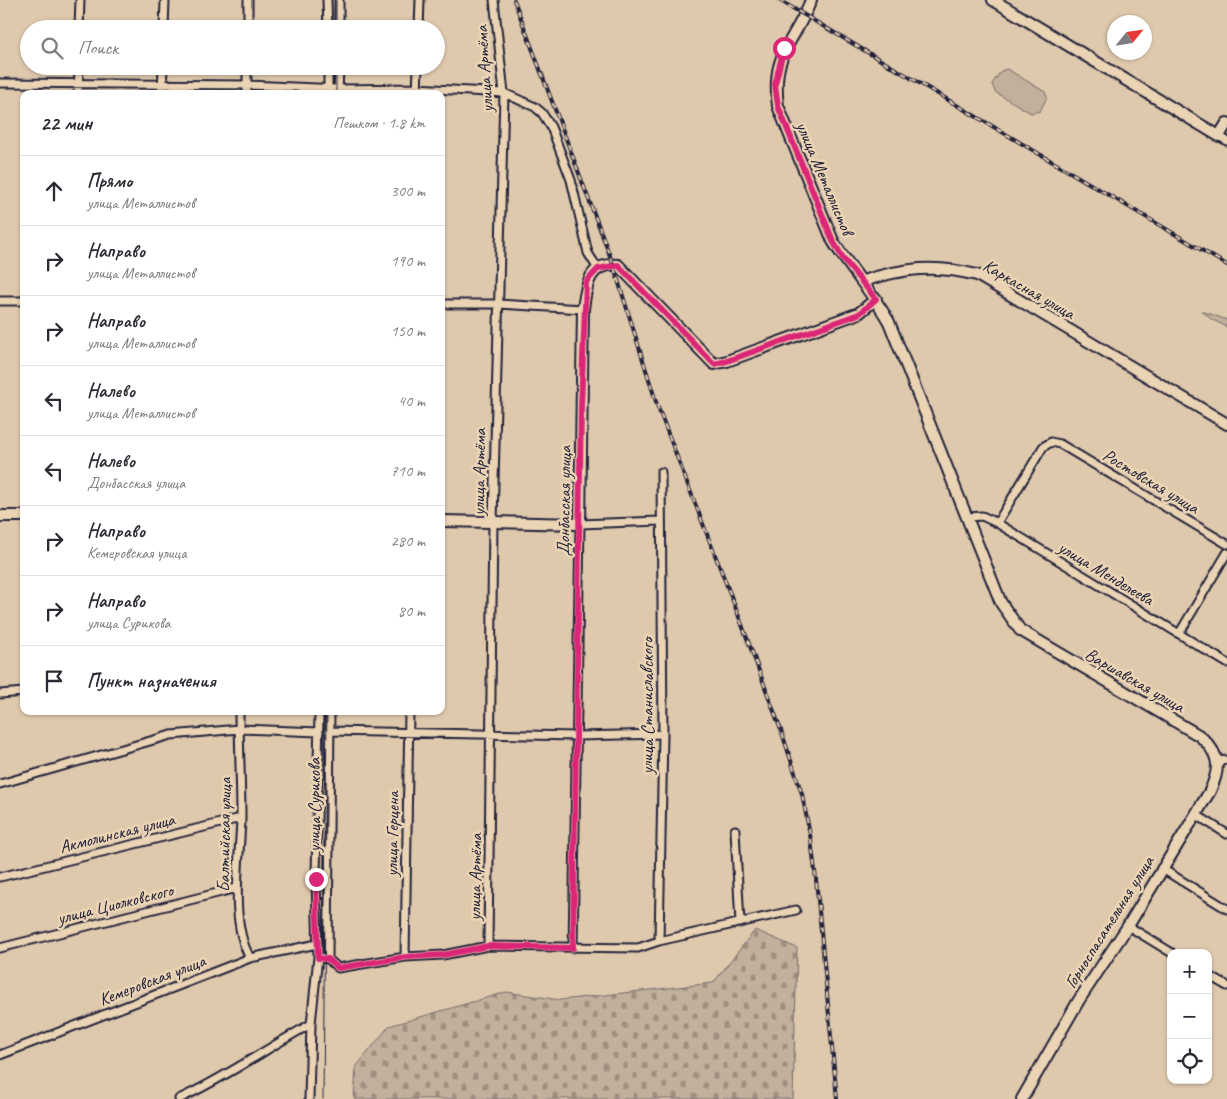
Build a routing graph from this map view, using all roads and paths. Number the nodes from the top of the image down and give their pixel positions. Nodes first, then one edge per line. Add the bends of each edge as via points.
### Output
1 (80, 0) edge
2 (165, 0) edge
3 (248, 0) edge
4 (328, 0) edge
5 (339, 0) edge
6 (420, 0) edge
7 (494, 0) edge
8 (811, 0) edge
9 (993, 0) edge
10 (79, 20) edge
11 (164, 20) edge
12 (248, 20) edge
13 (328, 20) edge
14 (339, 20) edge
15 (419, 20) edge
16 (78, 75) edge
17 (162, 75) edge
18 (247, 75) edge
19 (328, 75) edge
20 (339, 75) edge
21 (418, 75) edge
22 (0, 83) edge
23 (78, 84) junction
24 (247, 85) junction
25 (78, 90) edge
26 (162, 90) edge
27 (247, 90) edge
28 (314, 90) edge
29 (328, 90) edge
30 (338, 90) edge
31 (417, 90) edge
32 (445, 92) edge
33 (504, 93) junction
34 (1227, 123) edge
35 (1223, 139) edge
36 (598, 269) junction
37 (863, 281) junction
38 (876, 299) junction
39 (0, 301) edge
40 (20, 301) edge
41 (445, 304) edge
42 (498, 304) junction
43 (584, 309) junction
44 (1227, 424) edge
45 (662, 472) dead end
46 (0, 516) edge
47 (20, 516) edge
48 (968, 517) junction
49 (445, 521) edge
50 (660, 521) junction
51 (493, 522) junction
52 (996, 523) junction
53 (580, 524) junction
54 (1227, 544) edge
55 (1227, 553) edge
56 (1020, 630) joint
57 (1178, 634) junction
58 (1227, 663) edge
59 (20, 692) edge
60 (0, 694) edge
61 (239, 715) edge
62 (319, 715) edge
63 (330, 715) edge
64 (409, 715) edge
65 (239, 729) junction
66 (329, 731) junction
67 (318, 732) junction
68 (409, 732) junction
69 (490, 734) junction
70 (662, 734) junction
71 (577, 736) junction
72 (1222, 760) edge
73 (0, 784) edge
74 (1195, 814) junction
75 (241, 818) junction
76 (735, 830) dead end
77 (1227, 834) edge
78 (1161, 868) junction
79 (0, 877) edge
80 (237, 888) junction
81 (1227, 909) edge
82 (796, 910) dead end
83 (740, 922) junction
84 (1128, 926) junction
85 (659, 940) junction
86 (317, 944) junction
87 (488, 946) junction
88 (0, 948) edge
89 (573, 948) junction
90 (1167, 950) edge
91 (406, 957) junction
92 (250, 958) junction
93 (318, 958) junction
94 (328, 959) junction
95 (1212, 977) edge
96 (1227, 986) edge
97 (312, 1024) junction
98 (0, 1055) edge
99 (178, 1099) edge
100 (309, 1099) edge
101 (1022, 1099) edge

1 - 10 street
2 - 11 street
3 - 12 street
4 - 13 street
5 - 14 street
6 - 15 street
7 - 33 street, улица Артёма
8 - 37 main road, улица Металлистов via 778,65 775,84 778,106 833,241 844,260
9 - 35 main road
16 - 23 street
17 - 26 street
18 - 24 street
19 - 29 street
20 - 30 street
21 - 31 street
22 - 23 street
23 - 25 street
23 - 26 street
24 - 26 street
24 - 27 street
24 - 28 street
32 - 33 street
33 - 36 street via 535,107 551,127 570,180 588,253
33 - 42 street, улица Артёма
34 - 35 main road
36 - 38 main road via 618,265 714,364 859,314
36 - 43 main road, Донбасская улица via 586,282
37 - 38 main road, улица Металлистов
37 - 44 main road, Каркасная улица via 906,269 956,270 977,275
38 - 48 main road, улица Металлистов via 889,322
39 - 40 street
41 - 42 street
42 - 43 street
42 - 51 street, улица Артёма
43 - 53 main road, Донбасская улица
45 - 50 street, улица Станиславского
46 - 47 main road
48 - 52 street, улица Менделеева via 982,516
48 - 56 main road, улица Металлистов via 1001,603
49 - 51 main road
50 - 53 street
50 - 70 street, улица Станиславского
51 - 53 main road
51 - 69 street, улица Артёма
52 - 54 street, Ростовская улица via 1043,447 1051,442 1060,444
52 - 57 street, улица Менделеева
53 - 71 street, Донбасская улица
55 - 57 street
56 - 72 main road, Варшавская улица via 1200,736
57 - 58 street, улица Менделеева
59 - 60 street
61 - 65 street, Балтийская улица
62 - 67 street, улица Сурикова
63 - 66 street, улица Сурикова
64 - 68 street, улица Герцена
65 - 67 street
65 - 73 street via 171,735
65 - 75 street, Балтийская улица
66 - 68 street
66 - 94 street, улица Сурикова
67 - 86 street, улица Сурикова
68 - 69 street
68 - 91 street, улица Герцена
69 - 71 street
69 - 87 street, улица Артёма
70 - 71 street
70 - 85 street, улица Станиславского
71 - 89 street, Донбасская улица
72 - 74 main road, Горноспасательная улица via 1218,774
74 - 77 street
74 - 78 main road, Горноспасательная улица
75 - 79 street, Акмолинская улица
75 - 80 street, Балтийская улица
76 - 83 street
78 - 81 street
78 - 84 main road, Горноспасательная улица
80 - 88 street, улица Циолковского
80 - 92 street, Балтийская улица via 242,940
82 - 83 street
83 - 85 street
84 - 90 street
84 - 101 main road, Горноспасательная улица via 1079,1000
85 - 89 street via 638,948
86 - 92 street, Кемеровская улица
86 - 93 street, улица Сурикова
87 - 89 street
87 - 91 street via 443,955
91 - 94 street via 338,968
92 - 98 street, Кемеровская улица
93 - 94 street
93 - 97 street, улица Сурикова
95 - 96 street
97 - 99 street via 211,1084
97 - 100 street, улица Сурикова

